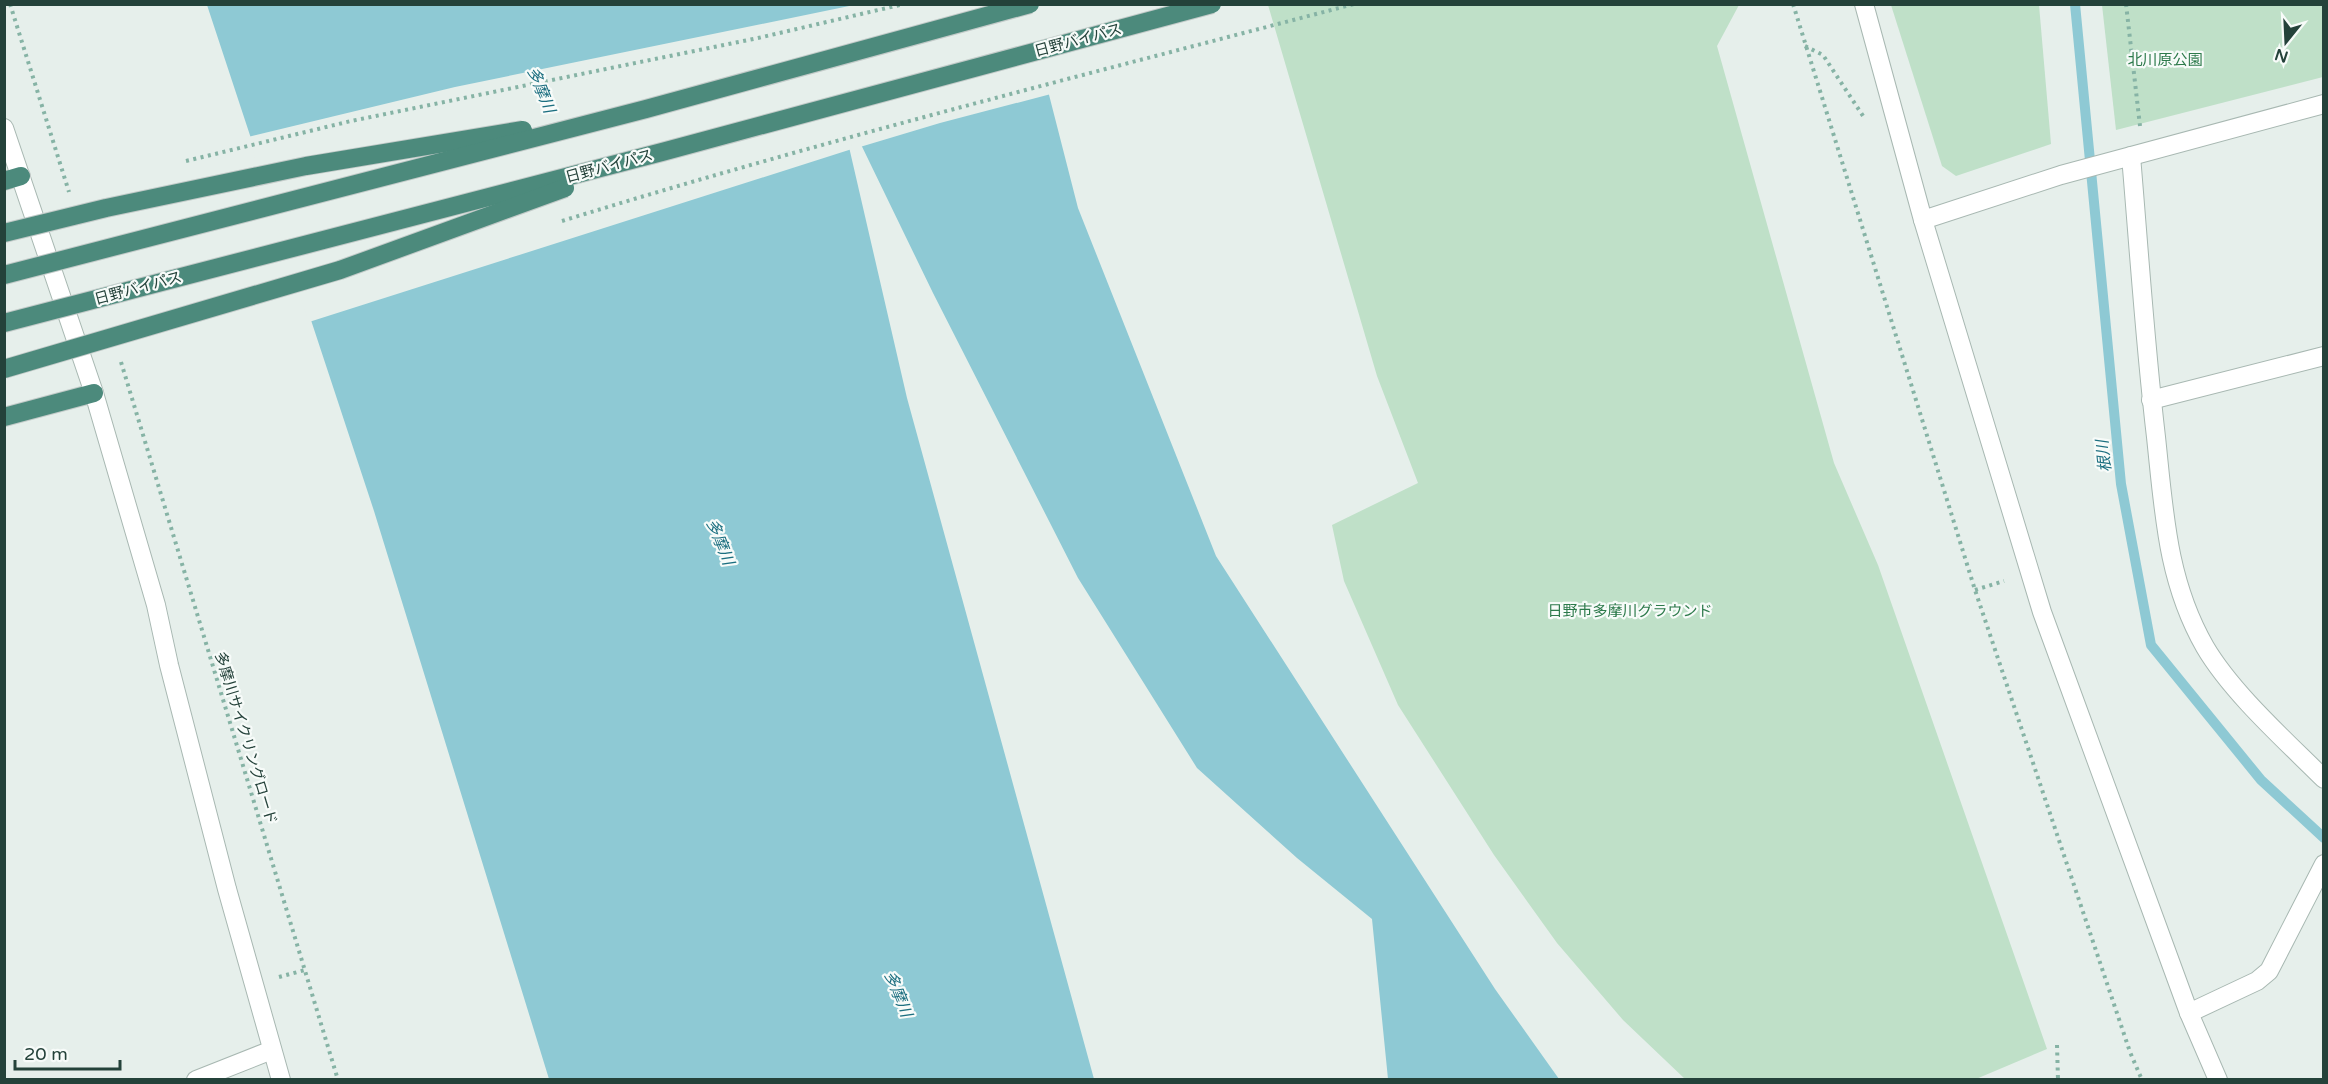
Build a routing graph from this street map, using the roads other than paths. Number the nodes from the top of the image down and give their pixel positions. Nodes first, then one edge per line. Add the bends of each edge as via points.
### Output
1 (1030, 4) edge
2 (1212, 4) edge
3 (1864, 4) edge
4 (2324, 104) edge
5 (646, 109) junction
6 (4, 128) edge
7 (662, 152) junction
8 (2131, 156) junction
9 (13, 179) edge
10 (1923, 220) junction
11 (4, 233) edge
12 (4, 275) edge
13 (4, 323) edge
14 (2324, 356) edge
15 (4, 369) edge
16 (94, 393) junction
17 (2151, 400) junction
18 (4, 417) edge
19 (2324, 779) edge
20 (2320, 878) edge
21 (2190, 1013) junction
22 (272, 1050) junction
23 (196, 1080) edge
24 (281, 1080) edge
25 (2218, 1080) edge

1 - 5 highway, bridge
2 - 7 highway, 日野バイパス, bridge
3 - 10 street
4 - 8 street
5 - 11 highway, bridge via 306,166
5 - 12 highway, bridge
6 - 9 street
7 - 13 highway, 日野バイパス, bridge
7 - 15 highway, bridge via 340,270
8 - 10 street
8 - 17 street
9 - 16 street
10 - 21 street via 2042,612
14 - 17 street
16 - 18 highway
16 - 22 street via 156,605 221,867
17 - 19 street via 2172,568 2191,621 2229,680
20 - 21 street via 2269,971 2257,981
21 - 25 street
22 - 23 street
22 - 24 street

